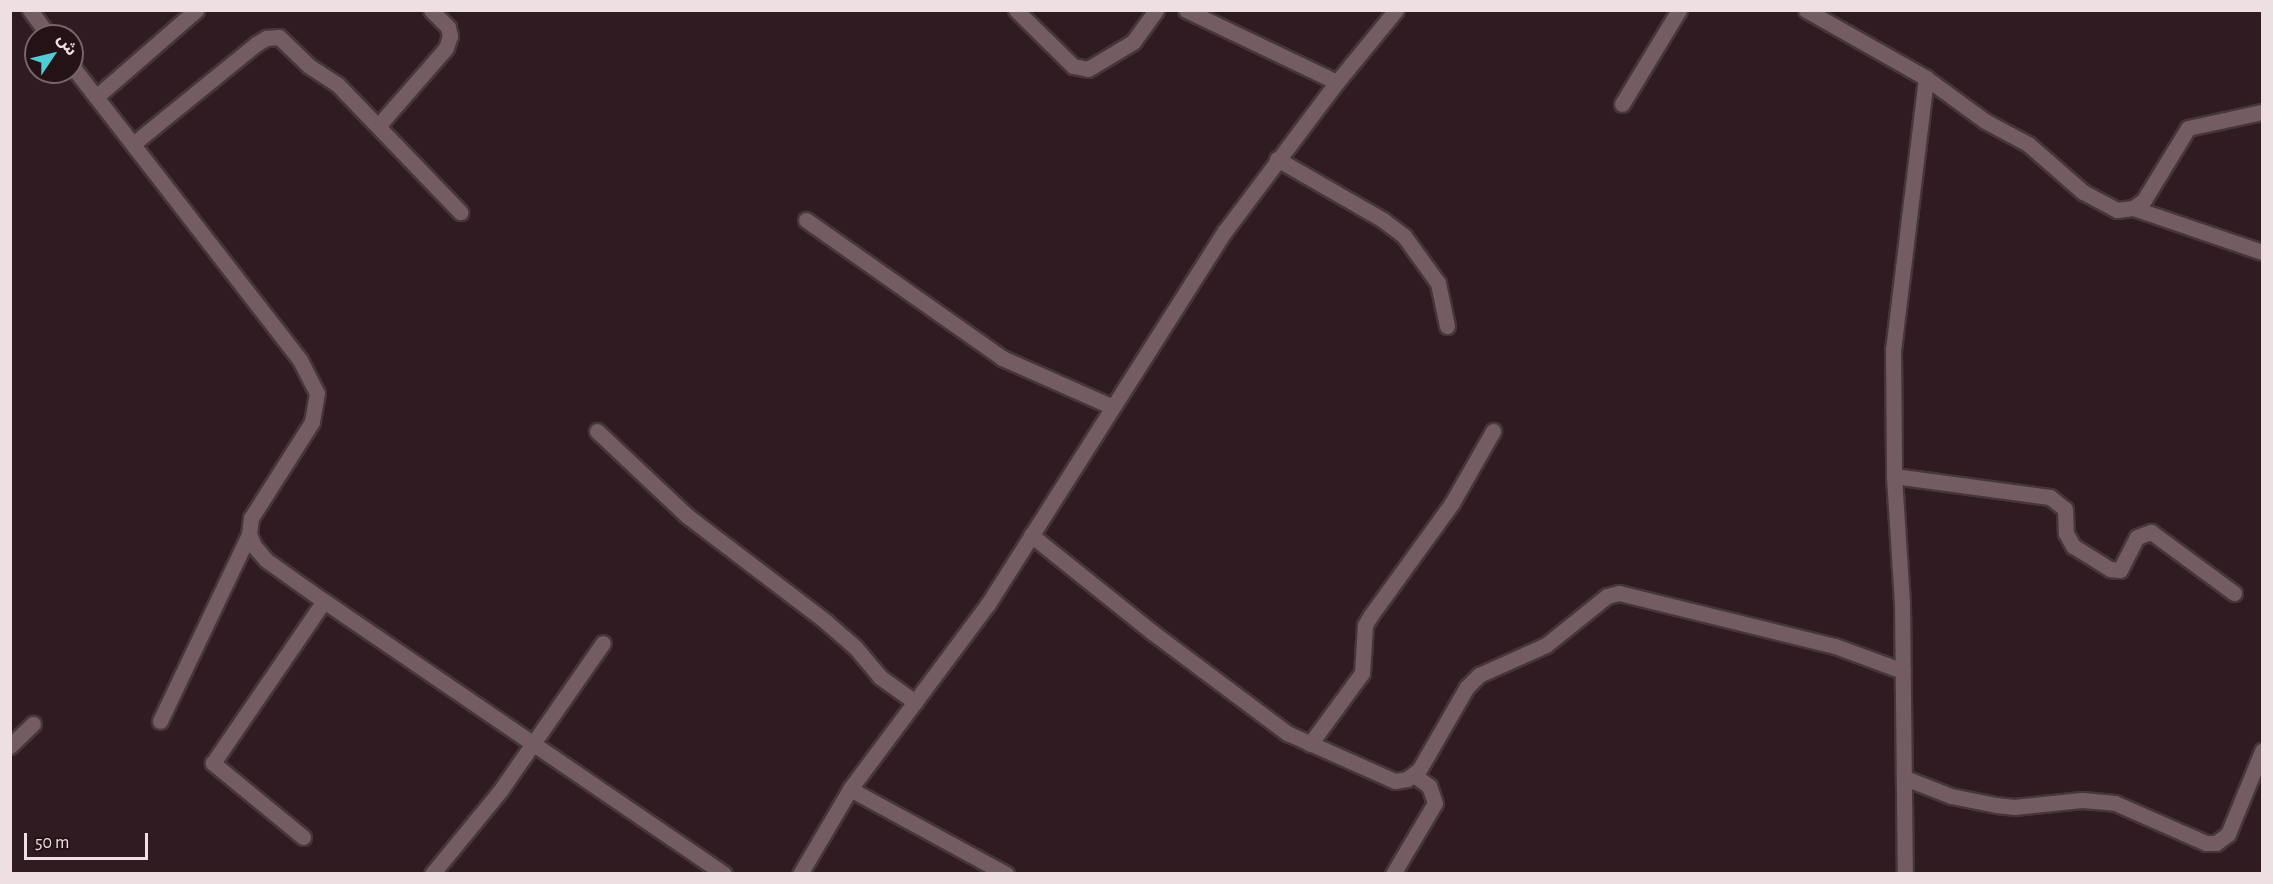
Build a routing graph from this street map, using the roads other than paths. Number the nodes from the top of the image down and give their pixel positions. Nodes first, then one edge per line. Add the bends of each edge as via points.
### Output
1 (30, 10) edge
2 (196, 10) edge
3 (431, 10) edge
4 (1016, 10) edge
5 (1156, 10) edge
6 (1186, 10) edge
7 (1396, 10) edge
8 (1679, 10) edge
9 (1806, 10) edge
10 (41, 24) edge
11 (1926, 78) junction
12 (84, 82) edge
13 (1337, 82) junction
14 (96, 97) junction
15 (1622, 104) dead end
16 (2262, 112) edge
17 (378, 126) junction
18 (133, 144) junction
19 (1277, 159) junction
20 (2133, 208) junction
21 (460, 212) dead end
22 (806, 220) dead end
23 (2262, 252) edge
24 (1447, 326) dead end
25 (1111, 406) junction
26 (597, 430) dead end
27 (1494, 431) dead end
28 (1894, 476) junction
29 (249, 534) junction
30 (1031, 535) junction
31 (2234, 593) dead end
32 (324, 601) junction
33 (603, 643) dead end
34 (1903, 671) junction
35 (915, 702) junction
36 (160, 721) dead end
37 (33, 724) dead end
38 (1310, 744) junction
39 (10, 746) edge
40 (533, 746) junction
41 (2262, 752) edge
42 (1414, 776) junction
43 (1905, 778) junction
44 (850, 789) junction
45 (303, 837) dead end
46 (432, 873) edge
47 (724, 873) edge
48 (800, 873) edge
49 (1006, 873) edge
50 (1393, 873) edge
51 (1905, 873) edge

1 - 10 street
2 - 14 street
3 - 17 street via 448,27 446,48
4 - 5 street via 1074,66 1088,69 1133,42
6 - 13 street
7 - 13 street
8 - 15 street
9 - 11 street
11 - 20 street via 1985,121 2028,144 2083,192 2117,210
11 - 28 street via 1893,349
12 - 14 street
13 - 19 street
14 - 18 street
16 - 20 street via 2188,128 2151,192
17 - 18 street via 330,77 309,66 286,40 272,36 205,84
17 - 21 street
18 - 29 street via 300,360 317,393 312,422 251,518
19 - 24 street via 1404,236 1438,284
19 - 25 street
20 - 23 street
22 - 25 street via 1002,358
25 - 30 street
26 - 35 street via 686,514 825,621 855,647 880,677
27 - 38 street via 1452,503 1365,625 1362,674
28 - 31 street via 2050,497 2065,509 2066,533 2073,546 2110,569 2120,570 2136,537 2151,532
28 - 34 street
29 - 32 street via 266,560
29 - 36 street
30 - 35 street via 960,646
30 - 38 street via 1160,639 1287,733
32 - 40 street
32 - 45 street via 213,763
33 - 40 street
34 - 42 street via 1835,646 1619,593 1607,596 1546,645 1479,675 1467,687
34 - 43 street
35 - 44 street
37 - 39 street
38 - 42 street via 1382,778 1395,781
40 - 46 street
40 - 47 street
41 - 43 street via 2228,834 2216,843 2206,843 2115,803 2082,800 2014,807 1996,805 1951,796
42 - 50 street via 1429,786 1435,803
43 - 51 street
44 - 48 street
44 - 49 street

